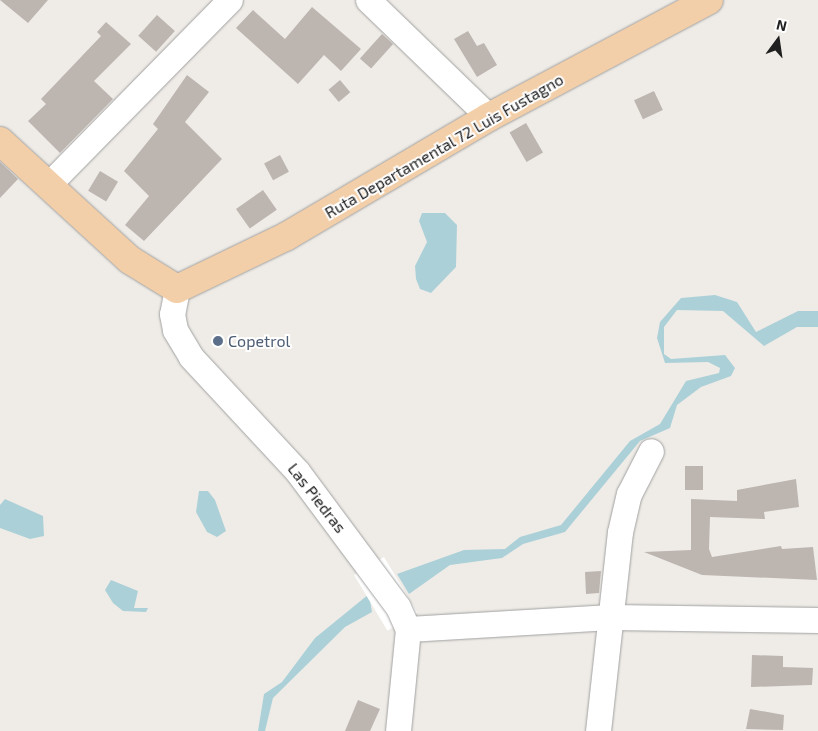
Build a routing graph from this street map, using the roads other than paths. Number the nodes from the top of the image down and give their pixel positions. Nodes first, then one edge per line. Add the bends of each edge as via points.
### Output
1 (230, 0) edge
2 (368, 0) edge
3 (709, 0) edge
4 (489, 117) junction
5 (0, 141) edge
6 (49, 184) junction
7 (178, 289) junction
8 (651, 451) dead end
9 (611, 617) junction
10 (403, 618) junction
11 (818, 620) edge
12 (398, 731) edge
13 (598, 731) edge

1 - 6 street
2 - 4 street
3 - 4 main road, Ruta Departamental 72 Luis Fustagno
4 - 7 main road, Ruta Departamental 72 Luis Fustagno via 287,236
5 - 6 main road
6 - 7 main road via 130,260
7 - 10 street, Las Piedras via 172,314 175,330 191,356 297,471 380,581
8 - 9 street via 630,494 620,532
9 - 10 street
9 - 11 street
9 - 13 street
10 - 12 street

